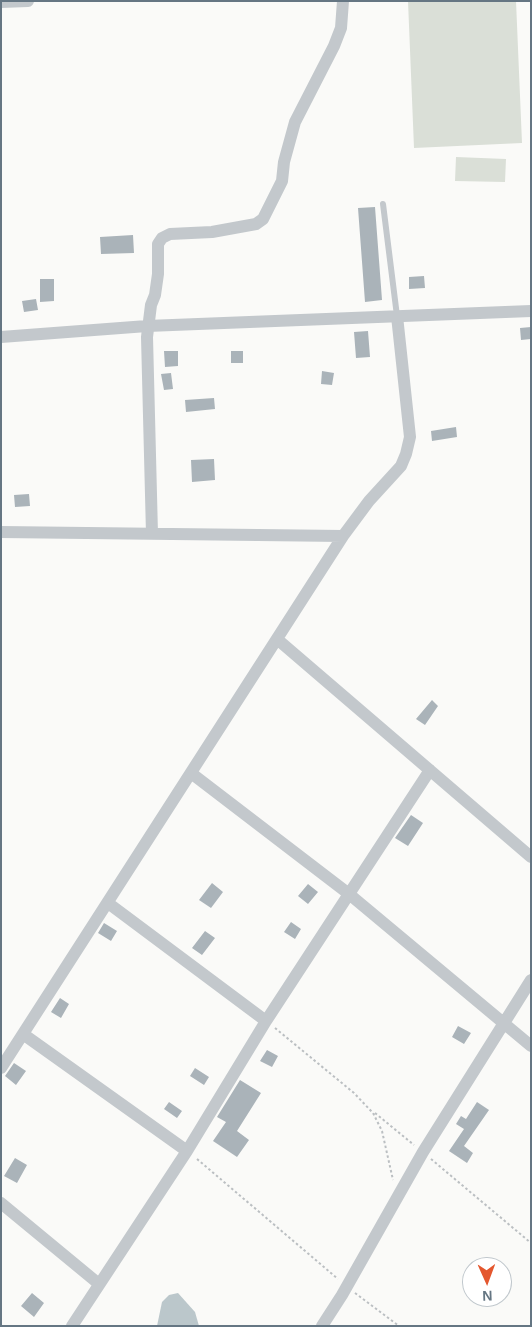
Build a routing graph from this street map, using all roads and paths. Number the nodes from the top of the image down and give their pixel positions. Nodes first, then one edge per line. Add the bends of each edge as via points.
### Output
1 (28, 1) edge
2 (343, 1) edge
3 (1, 2) edge
4 (383, 204) dead end
5 (531, 311) edge
6 (397, 316) junction
7 (147, 326) junction
8 (1, 337) edge
9 (1, 532) edge
10 (152, 534) junction
11 (343, 536) junction
12 (277, 639) junction
13 (430, 770) junction
14 (191, 773) junction
15 (531, 857) edge
16 (349, 894) junction
17 (108, 903) junction
18 (531, 980) edge
19 (266, 1021) junction
20 (504, 1023) junction
21 (23, 1034) junction
22 (531, 1046) edge
23 (1, 1068) edge
24 (369, 1109) junction
25 (187, 1151) junction
26 (423, 1152) junction
27 (393, 1180) dead end
28 (1, 1203) edge
29 (531, 1243) edge
30 (99, 1284) junction
31 (347, 1286) junction
32 (72, 1326) edge
33 (322, 1326) edge
34 (399, 1326) edge

1 - 3 street
2 - 7 street via 341,28 295,122 282,181 267,213 256,224 212,232 170,234 162,238 158,244 158,274
4 - 6 lane
5 - 6 street
6 - 7 street
6 - 11 street via 410,437 406,454 400,466
7 - 8 street
7 - 10 street
9 - 10 street
10 - 11 street
11 - 12 street
12 - 13 street
12 - 14 street
13 - 15 street
13 - 16 street
14 - 16 street
14 - 17 street
16 - 19 street
16 - 20 street
17 - 19 street
17 - 21 street
18 - 20 street
19 - 24 path via 327,1069
19 - 25 street
20 - 22 street
20 - 26 street
21 - 23 street
21 - 25 street
24 - 26 path
24 - 27 path via 382,1131
25 - 30 street
25 - 31 path
26 - 29 path
26 - 31 street
28 - 30 street
30 - 32 street
31 - 33 street
31 - 34 path

